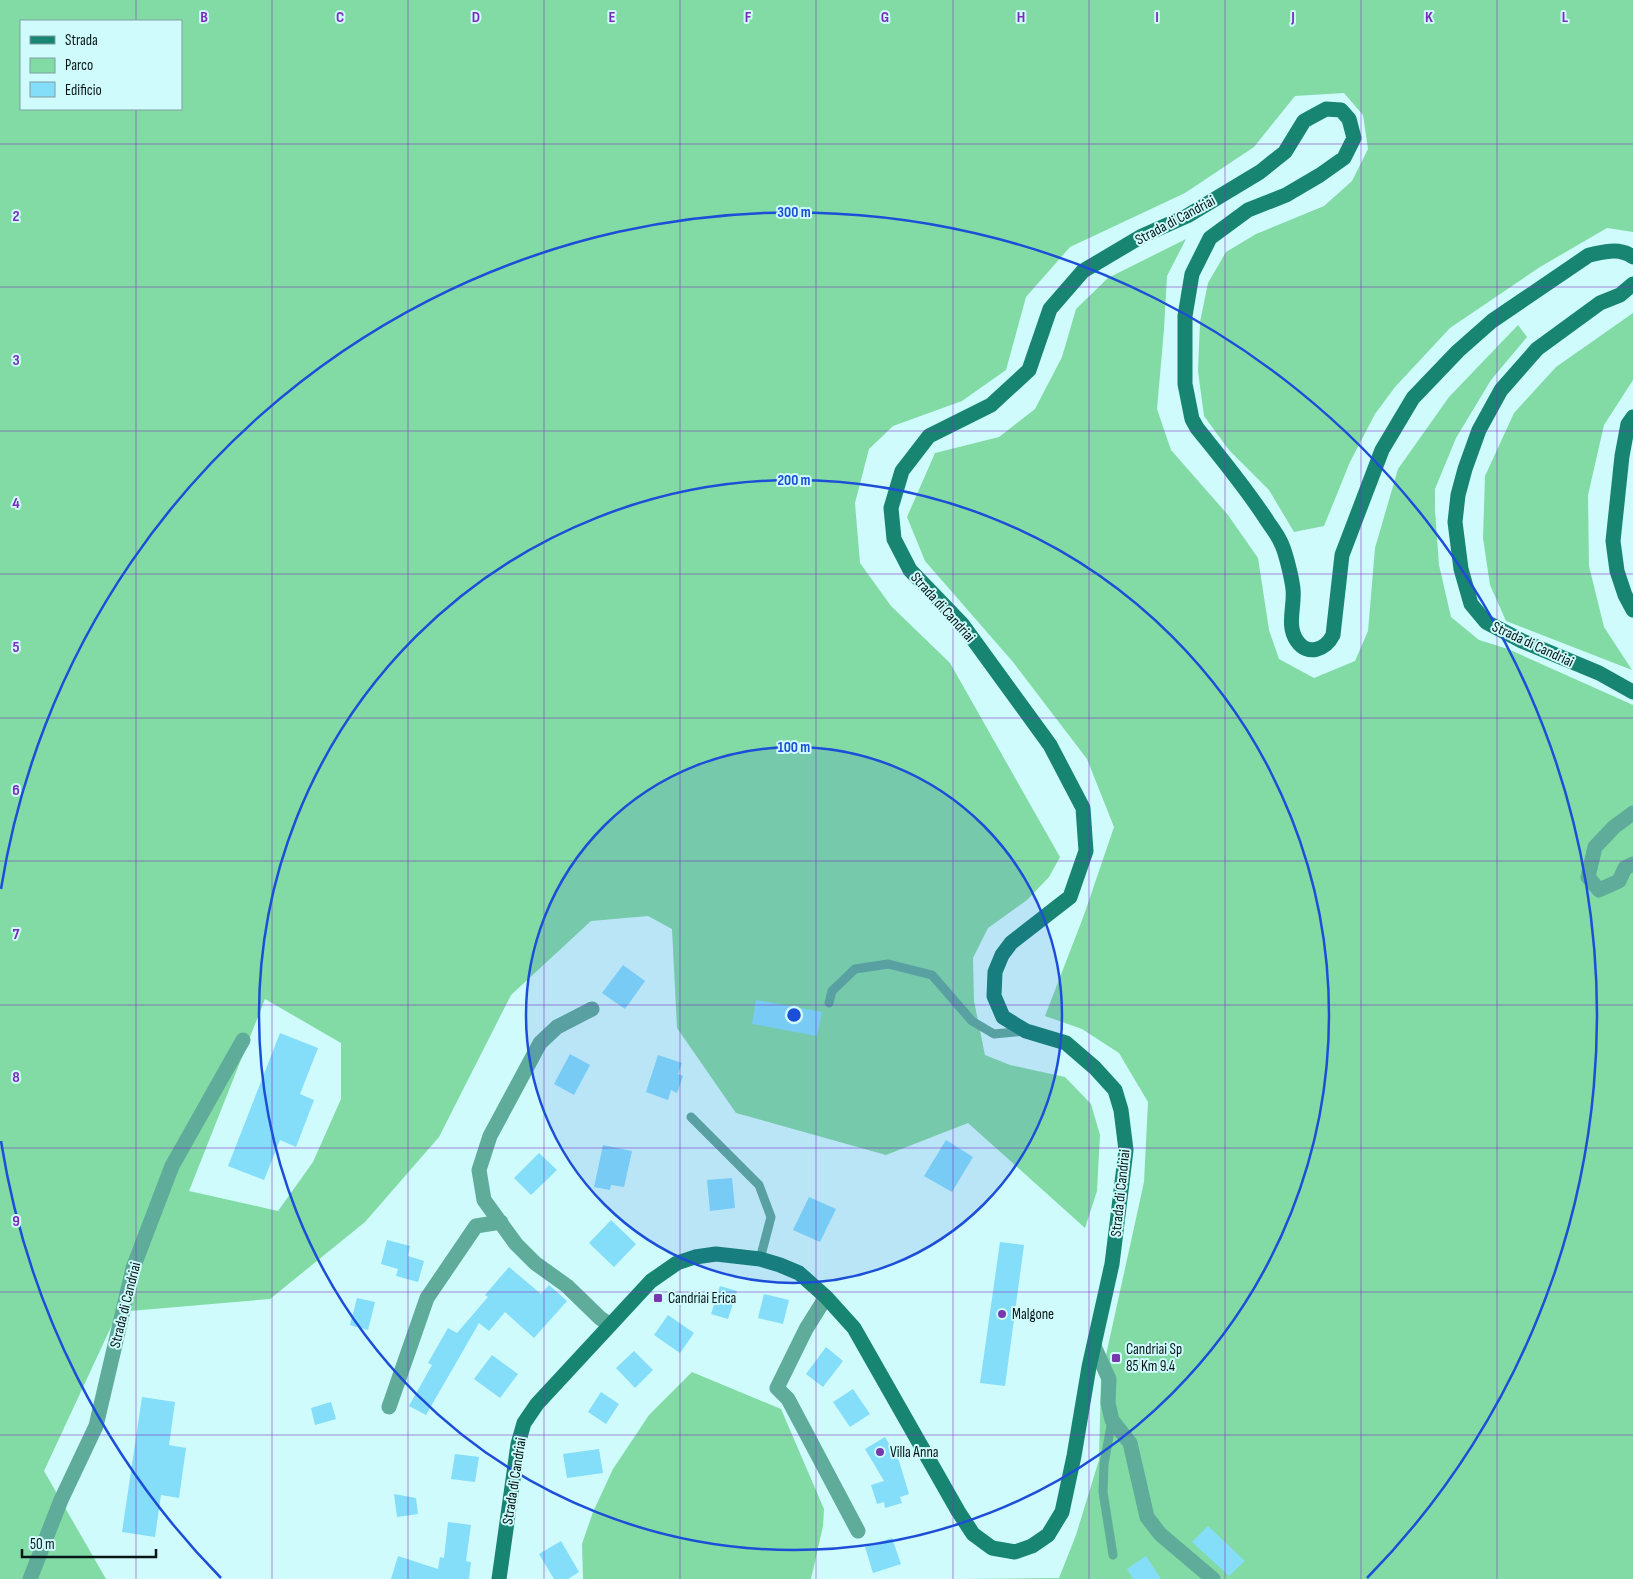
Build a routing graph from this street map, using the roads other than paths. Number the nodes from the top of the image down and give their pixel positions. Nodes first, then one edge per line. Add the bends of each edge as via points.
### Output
1 (1633, 257) edge
2 (1633, 284) edge
3 (1633, 417) edge
4 (1633, 610) edge
5 (1633, 692) edge
6 (1633, 813) edge
7 (1633, 864) edge
8 (829, 1003) dead end
9 (592, 1009) dead end
10 (1026, 1031) junction
11 (243, 1040) dead end
12 (692, 1117) dead end
13 (501, 1222) junction
14 (760, 1258) junction
15 (826, 1297) junction
16 (610, 1325) junction
17 (1094, 1346) junction
18 (389, 1407) dead end
19 (1112, 1420) junction
20 (858, 1531) dead end
21 (1113, 1555) dead end
22 (30, 1579) edge
23 (499, 1579) edge
24 (1213, 1579) edge

1 - 10 main road, Strada di Candriai via 1624,251 1589,255 1492,321 1412,398 1382,450 1342,555 1333,635 1326,646 1320,648 1306,649 1293,634 1293,589 1282,544 1260,508 1192,419 1186,384 1185,316 1192,274 1210,238 1248,210 1286,195 1344,158 1354,138 1349,119 1341,110 1326,109 1304,120 1285,152 1260,172 1187,216 1142,236 1083,271 1050,309 1029,370 991,405 929,436 902,471 891,508 894,540 910,570 962,624 1050,745 1083,808 1086,851 1070,897 1011,942 996,972 994,996 1003,1017
2 - 5 main road, Strada di Candriai via 1620,296 1600,303 1537,349 1501,390 1479,430 1465,468 1455,522 1461,569 1470,604 1486,622 1522,641 1599,673
3 - 4 main road via 1628,424 1622,456 1613,541 1617,571
6 - 7 street via 1595,847 1588,876 1599,890 1618,881 1626,868
8 - 10 lane via 832,991 855,968 888,964 932,975 972,1021 994,1034
9 - 13 street via 557,1027 540,1043 490,1136 479,1170 484,1200
10 - 17 main road, Strada di Candriai via 1066,1043 1080,1054 1115,1090 1122,1110 1126,1150 1112,1264
11 - 22 street, Strada di Candriai via 169,1174 133,1268 96,1426 61,1500
12 - 14 lane via 759,1185 771,1217
13 - 16 street via 535,1263
13 - 18 street via 476,1226 427,1298
14 - 15 main road, Strada di Candriai via 799,1273
14 - 16 main road, Strada di Candriai via 716,1254 677,1263 651,1281
15 - 17 main road, Strada di Candriai via 854,1328 973,1534 992,1548 1015,1552 1032,1546 1048,1535 1062,1512
15 - 20 street via 806,1328 777,1388 788,1400
16 - 23 main road, Strada di Candriai via 537,1404 524,1423 518,1444
17 - 19 street via 1109,1379 1108,1403
19 - 21 lane via 1104,1464 1104,1492
19 - 24 street via 1130,1443 1147,1517 1160,1534

